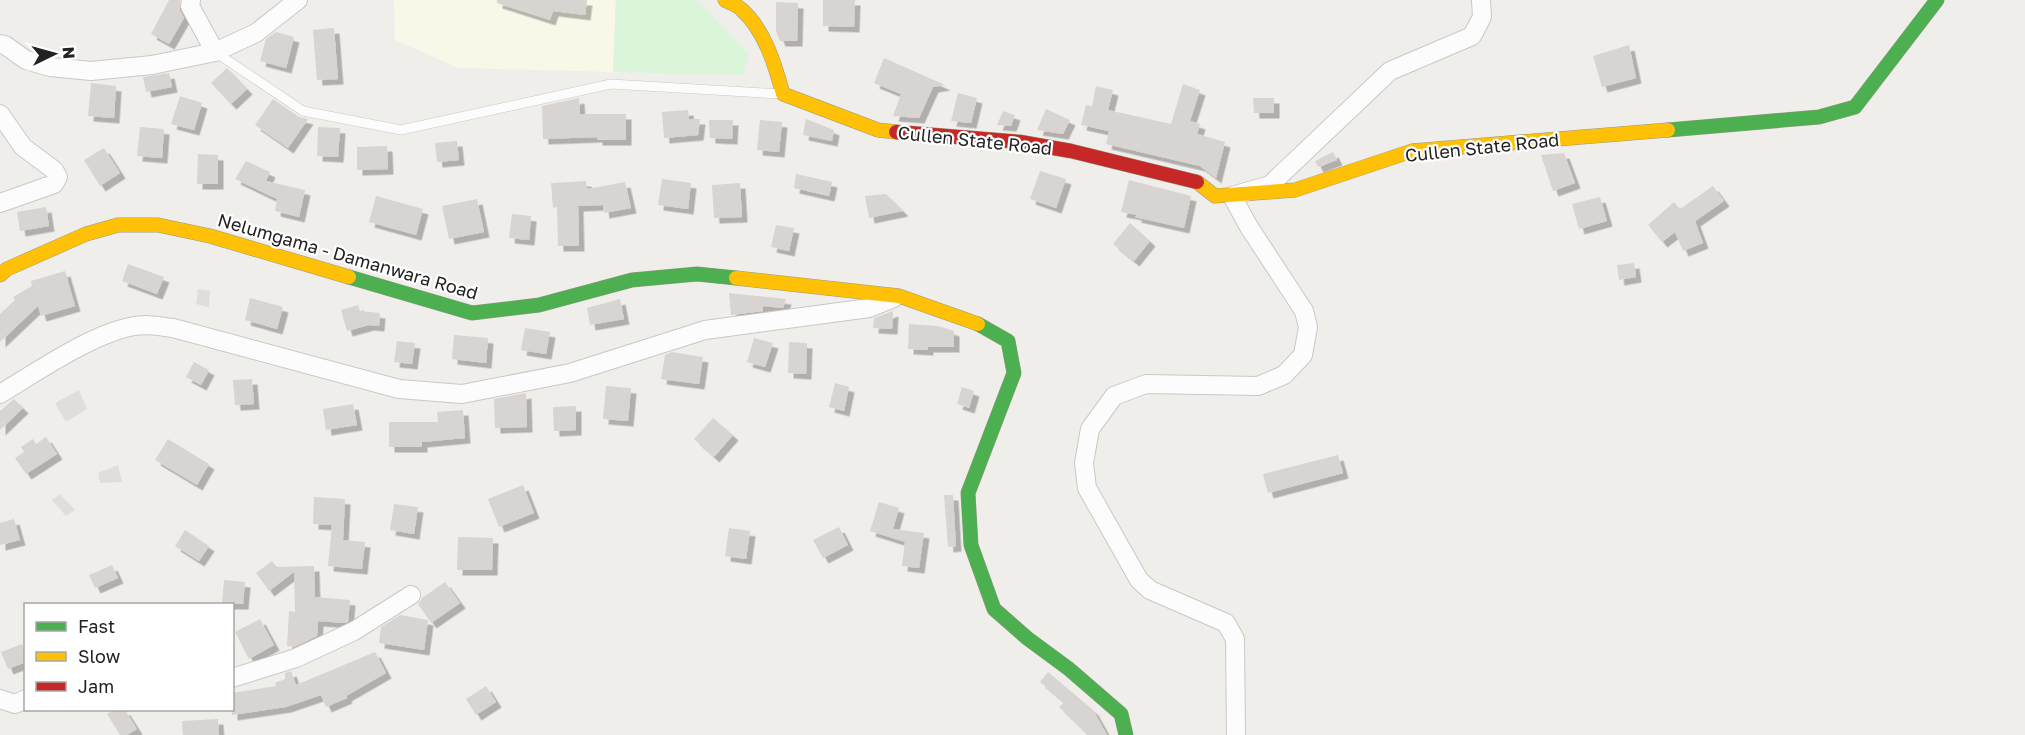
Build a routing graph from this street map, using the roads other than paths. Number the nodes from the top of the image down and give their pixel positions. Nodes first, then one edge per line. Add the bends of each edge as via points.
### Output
1 (191, 0) edge
2 (298, 0) edge
3 (725, 0) edge
4 (1481, 0) edge
5 (1937, 0) edge
6 (0, 44) edge
7 (215, 52) junction
8 (783, 94) junction
9 (0, 114) edge
10 (1232, 196) junction
11 (0, 203) edge
12 (0, 275) edge
13 (899, 296) junction
14 (0, 394) edge
15 (411, 595) dead end
16 (234, 677) edge
17 (0, 699) edge
18 (24, 700) edge
19 (1126, 735) edge
20 (1236, 735) edge

1 - 7 street via 190,6
2 - 7 street via 256,33
3 - 8 street via 741,9 757,30 774,61
4 - 10 street via 1482,17 1472,36 1390,71 1270,185
5 - 10 street, Cullen State Road via 1855,107 1818,117 1412,151 1295,190
6 - 7 street via 26,60 91,71 152,65
7 - 8 lane via 303,111 401,130 611,84
8 - 10 street, Cullen State Road via 878,130 1020,142 1071,151 1196,181 1215,196
9 - 11 street via 22,147 58,177 54,184
10 - 20 street via 1304,312 1308,327 1303,355 1284,375 1258,386 1146,384 1113,396 1090,429 1084,463 1087,488 1139,580 1150,590 1226,623 1235,639
12 - 13 street, Nelumgama - Damanwara Road via 86,234 118,225 158,225 210,236 472,313 539,305 632,279 697,274
13 - 14 street via 869,308 705,330 570,373 462,394 399,388 172,328 144,325 119,330 69,352
13 - 19 street, Nelumgama - Damanwara Road via 979,324 1008,341 1014,373 968,494 971,545 994,609 1121,714
15 - 16 street via 354,631 296,658
17 - 18 street via 15,704

